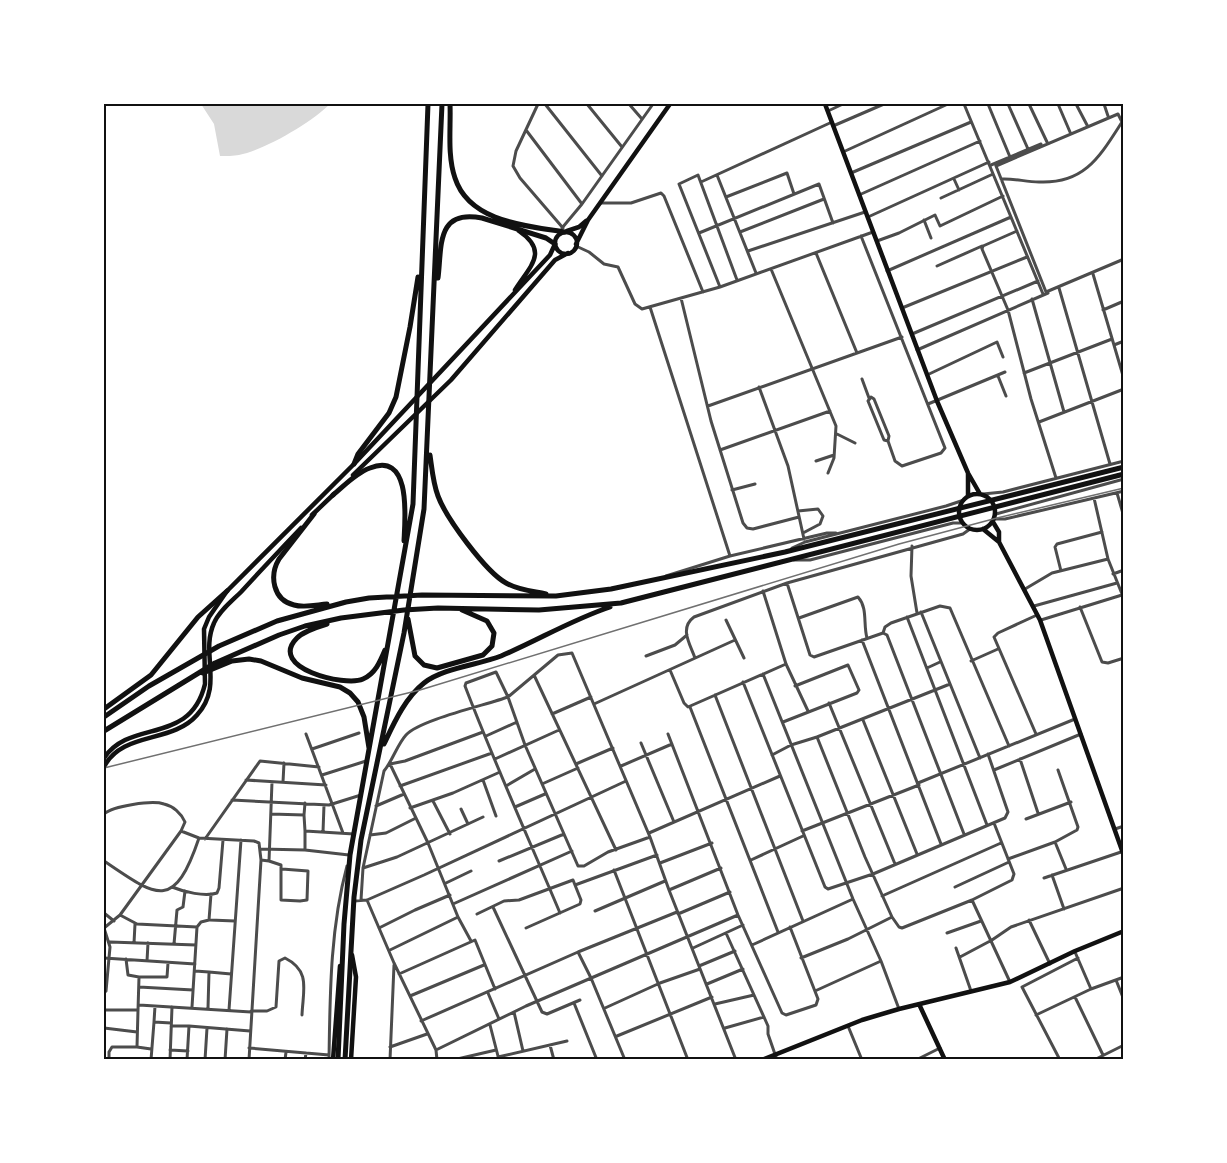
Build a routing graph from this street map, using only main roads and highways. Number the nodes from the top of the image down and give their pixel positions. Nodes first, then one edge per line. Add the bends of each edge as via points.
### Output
1 (428, 104) edge
2 (442, 104) edge
3 (450, 104) edge
4 (669, 104) edge
5 (825, 104) edge
6 (588, 220) junction
7 (517, 230) junction
8 (564, 230) junction
9 (555, 244) junction
10 (576, 245) junction
11 (568, 253) junction
12 (421, 264) junction
13 (435, 288) junction
14 (508, 301) junction
15 (428, 441) junction
16 (354, 464) junction
17 (1124, 467) edge
18 (968, 473) junction
19 (1124, 474) edge
20 (982, 494) junction
21 (333, 495) junction
22 (966, 498) junction
23 (314, 514) junction
24 (994, 518) junction
25 (983, 529) junction
26 (999, 542) junction
27 (404, 556) junction
28 (228, 591) junction
29 (556, 596) junction
30 (346, 602) junction
31 (621, 603) junction
32 (458, 608) junction
33 (408, 614) junction
34 (341, 618) junction
35 (390, 634) junction
36 (216, 665) junction
37 (104, 709) edge
38 (104, 717) edge
39 (104, 731) edge
40 (370, 752) junction
41 (380, 754) junction
42 (104, 758) edge
43 (104, 767) edge
44 (1123, 854) edge
45 (1124, 931) edge
46 (350, 950) junction
47 (342, 958) junction
48 (920, 1004) junction
49 (776, 1057) edge
50 (331, 1058) edge
51 (338, 1059) edge
52 (345, 1059) edge
53 (351, 1059) edge
54 (762, 1059) edge
55 (945, 1059) edge

1 - 12 highway
2 - 13 highway
3 - 8 highway via 452,165 467,199 494,217 541,229
4 - 6 main road
5 - 18 main road via 937,402
6 - 8 main road
6 - 10 main road
7 - 9 highway via 546,237
7 - 13 highway via 471,216 453,219 443,235
7 - 14 main road via 531,240 536,257
8 - 9 main road
8 - 10 main road via 573,236
9 - 11 main road via 561,252
9 - 14 main road via 550,255
10 - 11 main road
11 - 21 main road via 555,260 451,380
12 - 16 highway via 396,397
12 - 27 highway via 413,504
13 - 15 highway
14 - 16 main road
15 - 29 highway via 441,504 487,567 511,585
15 - 33 highway via 424,509
16 - 28 main road
17 - 29 highway via 785,552 597,592
18 - 20 main road
18 - 22 main road
19 - 31 highway
20 - 22 main road
20 - 24 main road via 993,502
21 - 23 main road
21 - 27 highway via 371,467 379,465 394,471 403,486 405,502
22 - 25 main road via 959,511 963,523 970,529
23 - 30 highway via 275,565 274,585 283,600 302,607
23 - 43 main road via 215,620 210,641 212,684 199,713 182,728 123,747 110,756
24 - 25 main road
24 - 26 main road
25 - 26 main road
26 - 44 main road via 1039,618
27 - 35 highway
28 - 37 highway via 198,617 151,675
28 - 42 main road via 204,628 205,684 194,710 179,722 120,742
29 - 30 highway via 439,595
30 - 38 highway via 277,621 219,646
31 - 32 highway via 539,610
31 - 41 highway via 562,625 506,654 428,681 396,718
32 - 33 highway via 487,621 494,633 492,646 483,655 437,668 424,665 415,656
32 - 34 highway
33 - 41 highway
34 - 35 highway via 297,638 291,651 297,666 339,680 364,679 377,667
34 - 36 highway via 279,634
35 - 40 highway
36 - 39 highway
36 - 40 highway via 249,659 340,687 358,702
40 - 47 highway via 350,855
41 - 46 highway via 361,840
45 - 48 main road via 1010,982
46 - 52 highway
46 - 53 main road via 356,977
47 - 50 main road
47 - 51 highway
48 - 49 main road via 848,1026
48 - 55 main road
49 - 54 main road

